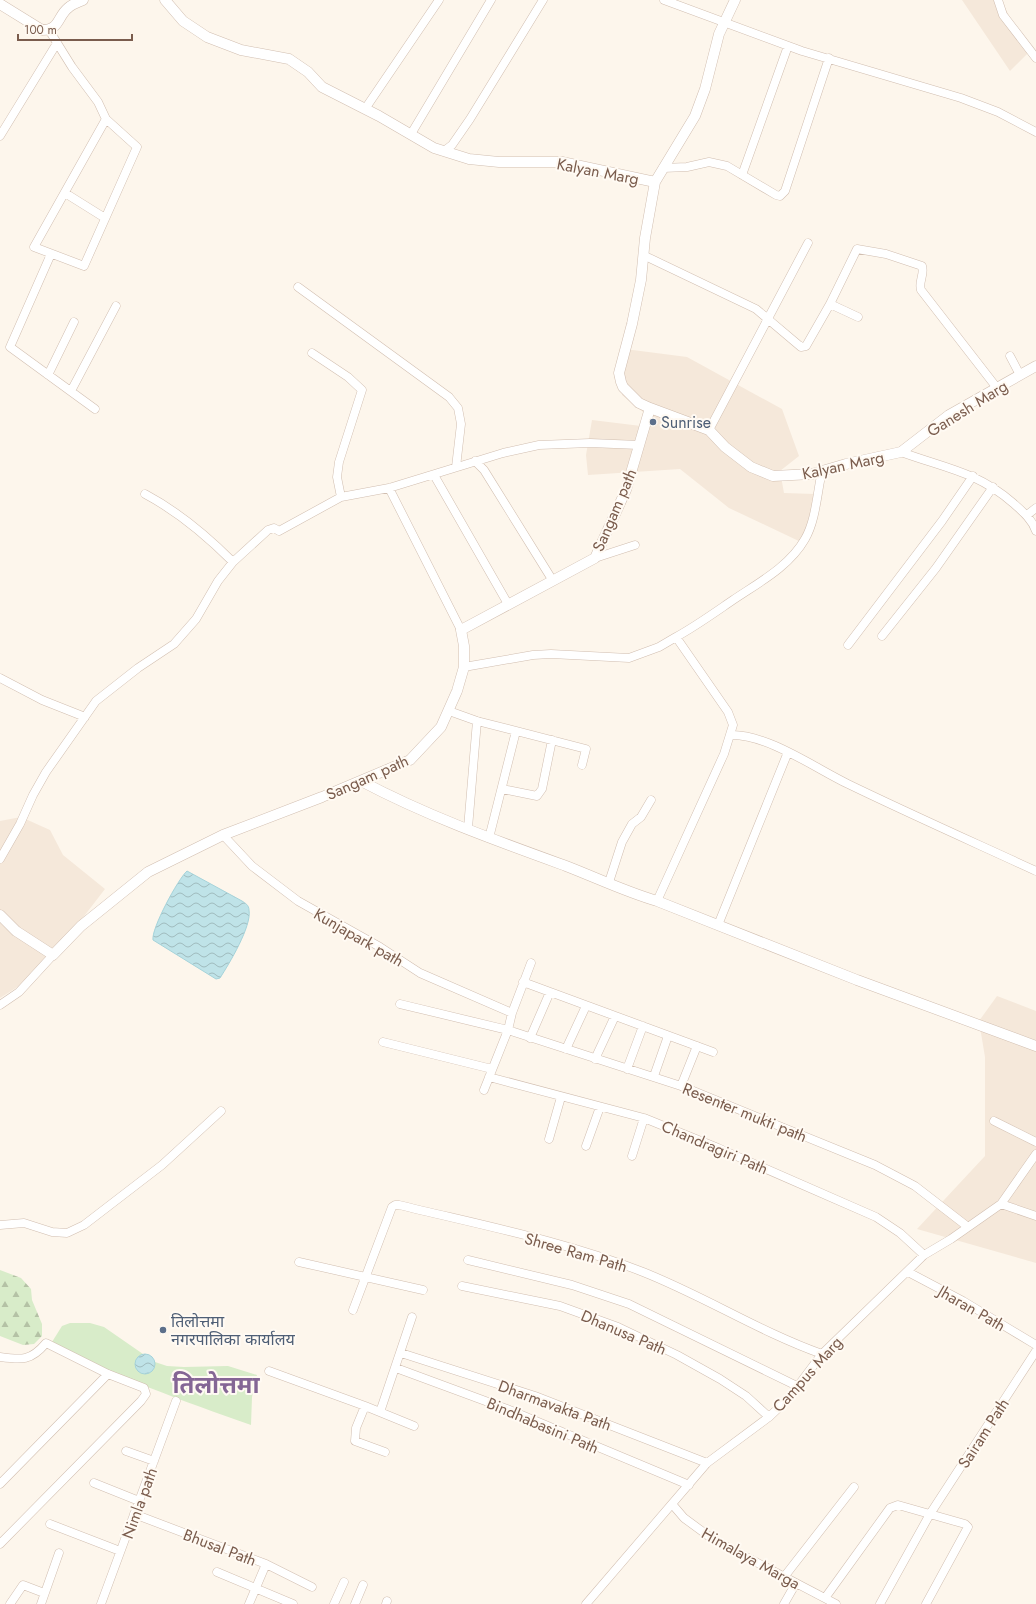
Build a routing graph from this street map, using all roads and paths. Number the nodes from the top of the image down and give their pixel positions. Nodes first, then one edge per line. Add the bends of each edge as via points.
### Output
1 (83, 0) edge
2 (165, 0) edge
3 (439, 0) edge
4 (491, 0) edge
5 (543, 0) edge
6 (664, 0) edge
7 (734, 0) edge
8 (998, 0) edge
9 (0, 4) edge
10 (724, 21) junction
11 (49, 30) junction
12 (57, 43) junction
13 (788, 46) junction
14 (829, 58) junction
15 (1036, 58) edge
16 (365, 109) junction
17 (106, 119) junction
18 (1036, 132) edge
19 (411, 134) junction
20 (0, 136) edge
21 (444, 151) junction
22 (663, 168) junction
23 (742, 175) junction
24 (655, 182) junction
25 (65, 193) junction
26 (105, 218) junction
27 (808, 243) dead end
28 (51, 254) junction
29 (644, 256) junction
30 (298, 287) dead end
31 (830, 304) junction
32 (116, 306) dead end
33 (858, 317) dead end
34 (768, 318) junction
35 (74, 322) dead end
36 (312, 353) dead end
37 (1010, 356) dead end
38 (1036, 366) edge
39 (48, 375) junction
40 (1020, 375) junction
41 (997, 388) junction
42 (71, 391) junction
43 (650, 408) junction
44 (95, 409) dead end
45 (709, 430) junction
46 (639, 445) junction
47 (901, 452) junction
48 (475, 461) junction
49 (456, 467) junction
50 (822, 471) junction
51 (434, 475) junction
52 (973, 476) junction
53 (993, 487) junction
54 (389, 488) junction
55 (145, 494) dead end
56 (341, 497) junction
57 (1036, 508) edge
58 (1027, 515) junction
59 (1036, 531) edge
60 (634, 545) dead end
61 (595, 558) junction
62 (233, 562) junction
63 (553, 581) junction
64 (508, 604) junction
65 (461, 630) junction
66 (882, 636) dead end
67 (676, 637) junction
68 (848, 645) dead end
69 (464, 667) junction
70 (0, 678) edge
71 (448, 711) junction
72 (85, 717) junction
73 (478, 721) junction
74 (516, 731) junction
75 (731, 735) junction
76 (552, 740) junction
77 (788, 752) junction
78 (582, 765) dead end
79 (361, 781) junction
80 (502, 789) junction
81 (651, 800) dead end
82 (468, 828) junction
83 (222, 836) junction
84 (489, 838) junction
85 (0, 859) edge
86 (1036, 871) edge
87 (609, 882) junction
88 (657, 901) junction
89 (0, 915) edge
90 (718, 925) junction
91 (53, 956) junction
92 (531, 963) dead end
93 (523, 982) junction
94 (550, 992) junction
95 (400, 1004) dead end
96 (0, 1005) edge
97 (586, 1006) junction
98 (512, 1013) junction
99 (615, 1016) junction
100 (643, 1026) junction
101 (508, 1030) junction
102 (668, 1036) junction
103 (530, 1038) junction
104 (383, 1042) dead end
105 (697, 1046) junction
106 (1036, 1046) edge
107 (566, 1049) junction
108 (713, 1052) dead end
109 (595, 1058) junction
110 (627, 1069) junction
111 (490, 1073) junction
112 (654, 1076) junction
113 (681, 1086) junction
114 (484, 1090) dead end
115 (561, 1097) junction
116 (600, 1107) junction
117 (221, 1111) dead end
118 (644, 1118) junction
119 (994, 1121) dead end
120 (549, 1139) dead end
121 (1036, 1142) edge
122 (586, 1146) dead end
123 (1036, 1154) edge
124 (632, 1156) dead end
125 (1001, 1204) junction
126 (1036, 1216) edge
127 (0, 1225) edge
128 (968, 1227) junction
129 (924, 1255) junction
130 (468, 1260) dead end
131 (299, 1262) dead end
132 (908, 1272) junction
133 (365, 1277) junction
134 (462, 1286) dead end
135 (423, 1290) dead end
136 (353, 1310) dead end
137 (412, 1317) dead end
138 (1036, 1345) edge
139 (1036, 1351) edge
140 (401, 1353) junction
141 (822, 1354) junction
142 (0, 1357) edge
143 (396, 1368) junction
144 (269, 1371) dead end
145 (108, 1374) junction
146 (799, 1387) junction
147 (176, 1401) dead end
148 (365, 1406) junction
149 (380, 1412) junction
150 (768, 1417) junction
151 (414, 1426) dead end
152 (126, 1451) dead end
153 (385, 1452) dead end
154 (154, 1461) junction
155 (707, 1463) junction
156 (94, 1483) dead end
157 (0, 1484) edge
158 (689, 1485) junction
159 (854, 1487) dead end
160 (139, 1500) junction
161 (672, 1504) junction
162 (134, 1514) junction
163 (930, 1514) junction
164 (50, 1524) dead end
165 (0, 1544) edge
166 (120, 1551) junction
167 (58, 1553) dead end
168 (266, 1564) junction
169 (217, 1572) dead end
170 (784, 1577) junction
171 (344, 1582) dead end
172 (796, 1583) junction
173 (363, 1585) dead end
174 (312, 1587) dead end
175 (256, 1588) junction
176 (44, 1593) junction
177 (825, 1598) junction
178 (10, 1604) edge
179 (41, 1604) edge
180 (101, 1604) edge
181 (250, 1604) edge
182 (293, 1604) edge
183 (334, 1604) edge
184 (355, 1604) edge
185 (586, 1604) edge
186 (784, 1604) edge
187 (836, 1604) edge
188 (880, 1604) edge
189 (926, 1604) edge

1 - 11 street via 68,8
2 - 16 street, Kalyan Marg via 183,20 207,37 241,50 289,59 308,72 322,88
3 - 16 street
4 - 19 street
5 - 21 street via 470,119 452,145
6 - 10 street
7 - 10 street
8 - 15 street via 1003,15
9 - 11 street via 42,30
10 - 13 street
10 - 22 street via 695,116
11 - 12 street
12 - 17 street via 98,102
12 - 20 street
13 - 14 street
13 - 23 street
14 - 18 street via 961,98 998,112
14 - 23 street via 783,194 776,195
16 - 19 street, Kalyan Marg
17 - 25 street
17 - 26 street via 137,147
19 - 21 street, Kalyan Marg
21 - 24 street, Kalyan Marg via 469,159 499,162 562,162
22 - 23 street via 709,162 727,166
22 - 24 street
24 - 29 street, Kalyan Marg
25 - 26 street
25 - 28 street via 34,247
26 - 28 street via 84,266
27 - 34 street
28 - 39 street via 10,347
29 - 34 street via 750,305
29 - 43 street, Kalyan Marg via 632,324 619,373 623,387 639,403
30 - 49 street via 449,397 458,408 461,424
31 - 33 street
31 - 34 street via 804,347 796,344
31 - 41 street via 857,249 886,254 922,266 923,273 919,285 921,290
32 - 42 street
34 - 45 street
35 - 39 street
36 - 56 street via 348,377 362,390 339,462 337,477
37 - 40 street
38 - 40 street, Ganesh Marg
39 - 42 street
40 - 41 street, Ganesh Marg
41 - 47 street, Ganesh Marg via 949,415
42 - 44 street
43 - 45 street, Kalyan Marg
43 - 46 street, Sangam path
45 - 50 street, Kalyan Marg via 750,467 773,476
46 - 48 street via 540,445
46 - 61 street, Sangam path via 626,490
47 - 50 street, Kalyan Marg
47 - 52 street
48 - 49 street
48 - 63 street via 484,470
49 - 51 street
50 - 67 street via 811,525 794,554 767,578
51 - 54 street
51 - 64 street
52 - 53 street
52 - 68 street
53 - 58 street
53 - 66 street via 936,568
54 - 56 street
54 - 65 street
55 - 62 street via 178,516
56 - 62 street via 279,531 274,528 268,530
57 - 58 street
58 - 59 street
60 - 61 street
61 - 63 street, Sangam path
62 - 72 street via 218,580 196,619 174,644 105,693
63 - 64 street, Sangam path
64 - 65 street, Sangam path
65 - 69 street, Sangam path
67 - 69 street via 659,647 629,658 551,654
67 - 75 street via 728,712 733,725
69 - 71 street, Sangam path via 458,691
70 - 72 street via 42,700
71 - 73 street
71 - 79 street, Sangam path via 441,727 410,760
72 - 85 street via 46,772
73 - 74 street
73 - 82 street
74 - 76 street
74 - 80 street
75 - 77 street via 748,736
75 - 88 street
76 - 78 street via 586,749
76 - 80 street via 542,789 537,796
77 - 86 street via 927,822
77 - 90 street
79 - 82 street via 441,819
79 - 83 street, Sangam path
80 - 84 street
81 - 87 street via 622,842
82 - 84 street
83 - 91 street, Sangam path via 148,872 82,926
83 - 98 street, Kunjapark path via 252,866 298,901 380,947 420,973
84 - 87 street
87 - 88 street via 631,893
88 - 90 street
89 - 91 street via 16,931
90 - 106 street via 946,1014
91 - 96 street via 23,988
92 - 93 street
93 - 94 street
93 - 98 street
94 - 97 street
94 - 103 street
95 - 101 street, Resenter mukti path
97 - 99 street
97 - 107 street
98 - 101 street
99 - 100 street
99 - 109 street
100 - 102 street
100 - 110 street
101 - 103 street, Resenter mukti path
101 - 111 street
102 - 105 street
102 - 112 street
103 - 107 street, Resenter mukti path
104 - 111 street, Chandragiri Path
105 - 108 street
105 - 113 street
107 - 109 street, Resenter mukti path
109 - 110 street, Resenter mukti path
110 - 112 street, Resenter mukti path
111 - 114 street
111 - 115 street, Chandragiri Path
112 - 113 street, Resenter mukti path
113 - 128 street, Resenter mukti path via 875,1165 915,1186
115 - 116 street, Chandragiri Path
115 - 120 street
116 - 118 street, Chandragiri Path
116 - 122 street
117 - 127 street via 162,1165 84,1225 67,1233 52,1232 24,1223
118 - 124 street
118 - 129 street, Chandragiri Path via 876,1217 900,1233
119 - 121 street
123 - 125 street, Campus Marg
125 - 126 street
125 - 128 street, Campus Marg
128 - 129 street, Campus Marg
129 - 132 street, Campus Marg
130 - 146 street via 572,1284 629,1304
131 - 133 street
132 - 138 street, Jharan Path
132 - 141 street, Campus Marg
133 - 135 street
133 - 136 street
133 - 141 street, Shree Ram Path via 392,1207 400,1205 575,1249 642,1272
134 - 150 street, Dhanusa Path via 560,1306 618,1327 720,1379 746,1396
137 - 140 street
139 - 163 street, Sairam Path
140 - 143 street
140 - 155 street, Dharmavakta Path via 535,1396
141 - 146 street, Campus Marg
142 - 145 street via 25,1359 38,1352 46,1343
143 - 149 street
143 - 158 street, Bindhabasini Path via 507,1409
144 - 148 street
145 - 157 street
145 - 165 street via 144,1388 146,1394
146 - 150 street, Campus Marg
147 - 154 street, Nimla path
148 - 149 street
148 - 153 street via 356,1428 356,1441
149 - 151 street
150 - 155 street, Campus Marg
152 - 154 street
154 - 160 street, Nimla path
155 - 158 street, Campus Marg
156 - 160 street
158 - 161 street, Campus Marg
159 - 170 street
160 - 162 street, Nimla path
161 - 170 street, Himalaya Marga via 684,1518 714,1540
161 - 185 street, Campus Marg
162 - 166 street, Nimla path
162 - 168 street, Bhusal Path
163 - 177 street via 898,1505 890,1508
163 - 188 street, Sairam Path
163 - 189 street via 965,1524 968,1528
164 - 166 street
166 - 180 street, Nimla path
167 - 176 street
168 - 174 street
168 - 175 street, Bhusal Path
169 - 175 street
170 - 172 street, Himalaya Marga
171 - 183 street
172 - 177 street, Himalaya Marga
172 - 186 street
173 - 184 street
175 - 181 street, Bhusal Path
175 - 182 street
176 - 178 street via 23,1584
176 - 179 street
177 - 187 street, Himalaya Marga

